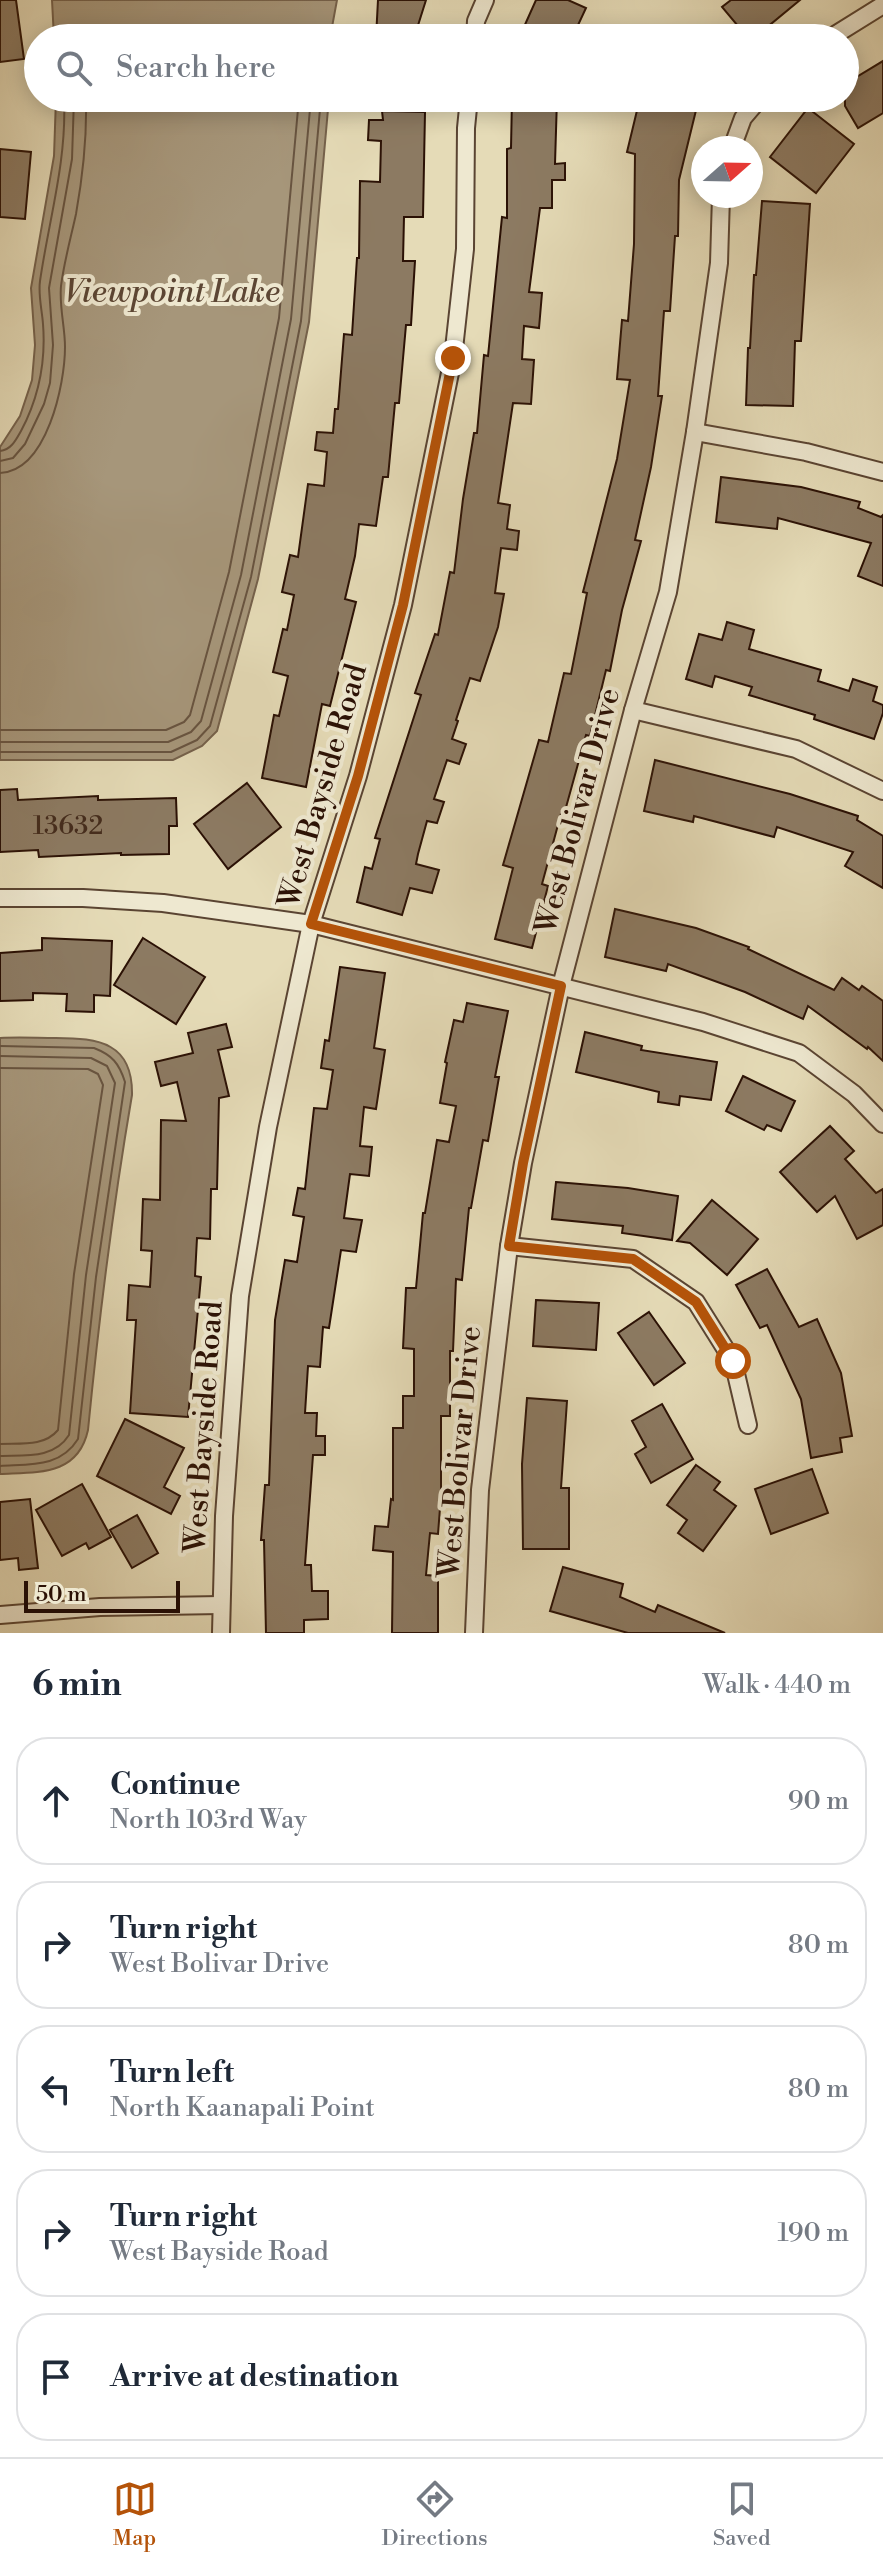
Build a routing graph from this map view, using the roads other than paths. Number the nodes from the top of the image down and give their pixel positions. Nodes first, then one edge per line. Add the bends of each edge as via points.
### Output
1 (485, 0) edge
2 (883, 5) edge
3 (476, 24) edge
4 (852, 24) edge
5 (468, 112) edge
6 (748, 112) edge
7 (736, 136) edge
8 (721, 208) edge
9 (695, 432) junction
10 (883, 472) edge
11 (633, 710) junction
12 (883, 791) edge
13 (0, 898) edge
14 (311, 924) junction
15 (561, 986) junction
16 (883, 1124) edge
17 (509, 1246) junction
18 (748, 1425) dead end
19 (221, 1605) junction
20 (0, 1615) edge
21 (221, 1633) edge
22 (474, 1633) edge

1 - 3 street
2 - 4 street
5 - 14 street, West Bayside Road via 465,249 453,358 403,605 358,776
6 - 7 street
8 - 9 street, West Bolivar Drive via 719,263
9 - 10 street
9 - 11 street, West Bolivar Drive via 668,592
11 - 12 street via 796,749
11 - 15 street, West Bolivar Drive
13 - 14 street via 163,903
14 - 15 street
14 - 19 street, West Bayside Road via 268,1127 240,1296
15 - 16 street via 799,1053 854,1094
15 - 17 street, West Bolivar Drive
17 - 18 street via 633,1259 696,1302 733,1361
17 - 22 street, West Bolivar Drive via 480,1490
19 - 20 street
19 - 21 street, West Bayside Road

